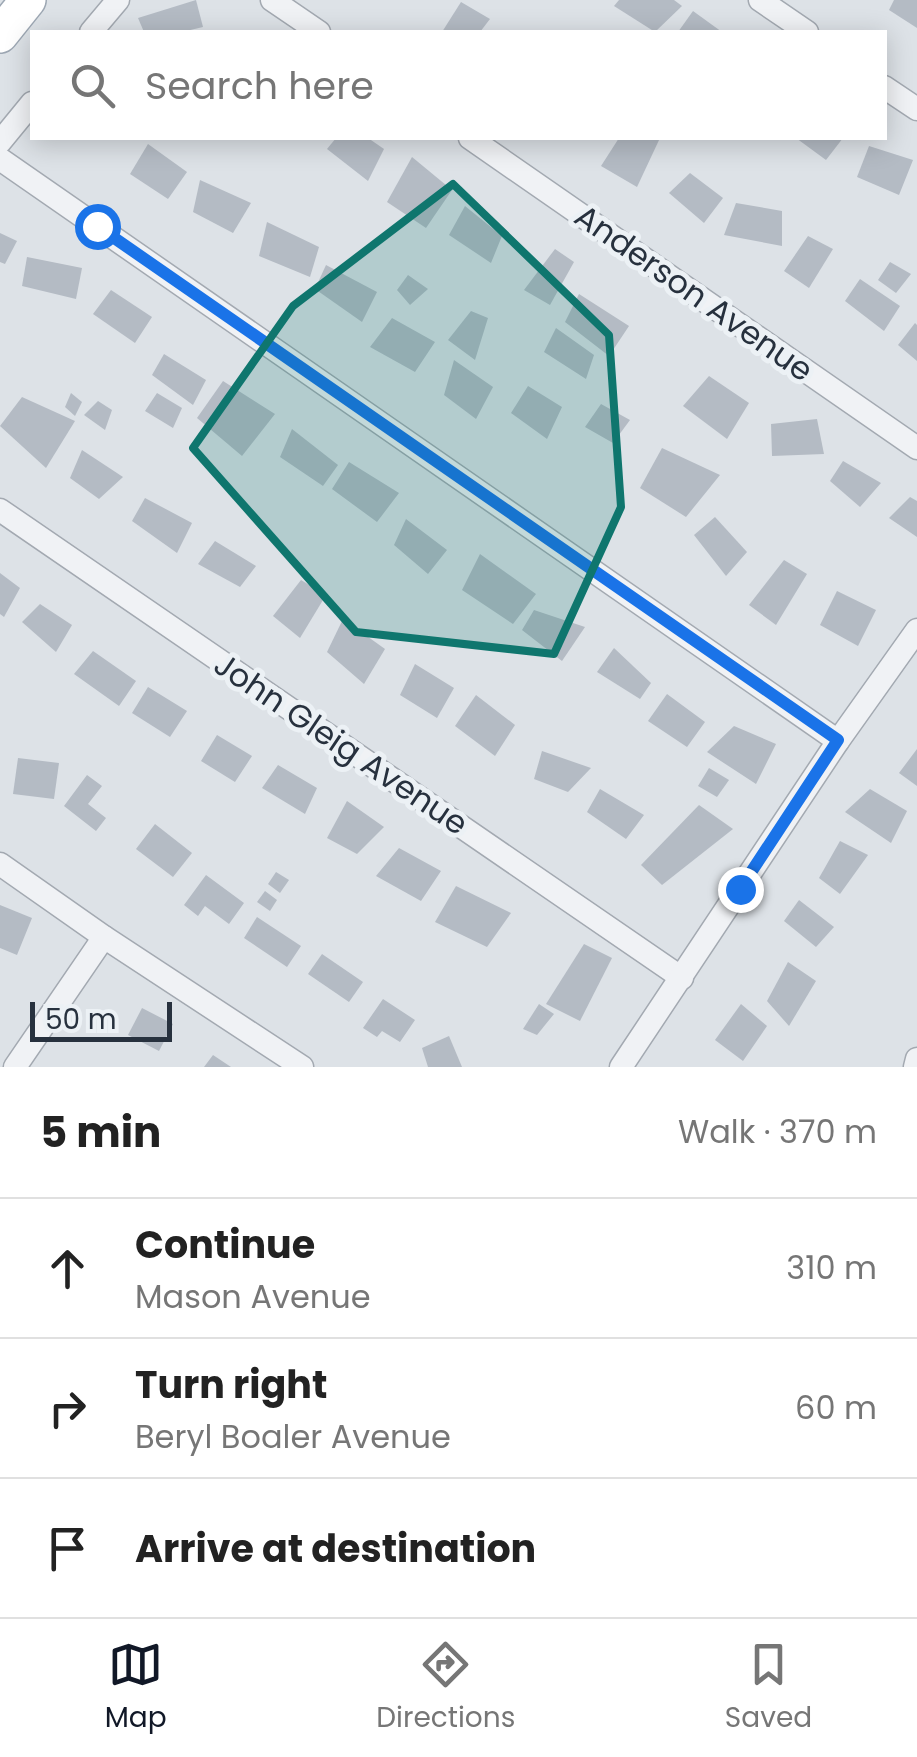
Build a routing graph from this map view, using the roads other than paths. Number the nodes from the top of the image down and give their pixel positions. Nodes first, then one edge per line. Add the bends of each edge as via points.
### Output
1 (28, 0) edge
2 (118, 0) edge
3 (272, 0) edge
4 (760, 0) edge
5 (93, 30) edge
6 (316, 30) edge
7 (804, 30) edge
8 (0, 34) edge
9 (887, 89) edge
10 (30, 105) edge
11 (917, 109) edge
12 (473, 140) edge
13 (0, 142) edge
14 (0, 159) edge
15 (917, 448) edge
16 (0, 510) edge
17 (917, 630) edge
18 (838, 740) junction
19 (0, 864) edge
20 (104, 937) junction
21 (682, 978) junction
22 (917, 1059) edge
23 (16, 1067) edge
24 (302, 1067) edge
25 (621, 1067) edge
26 (914, 1067) edge

1 - 8 main road
2 - 5 street
3 - 6 street
4 - 7 street
9 - 11 street
10 - 13 street
12 - 15 street, Anderson Avenue
14 - 18 street
16 - 21 street, John Gleig Avenue
17 - 18 street
18 - 21 street
19 - 20 street
20 - 23 street
20 - 24 street
21 - 25 street
22 - 26 street

